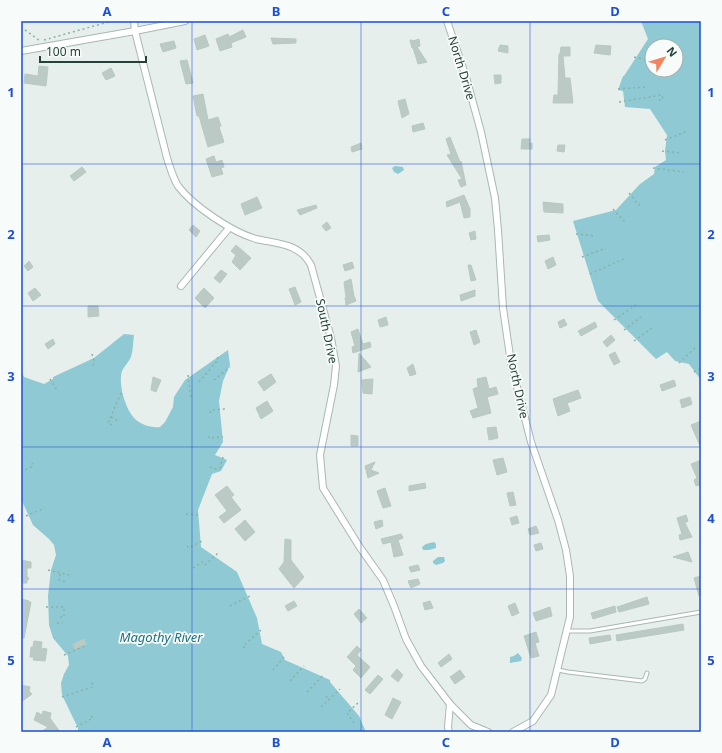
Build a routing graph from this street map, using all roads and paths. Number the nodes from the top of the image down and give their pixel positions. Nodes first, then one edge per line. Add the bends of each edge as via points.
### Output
1 (112, 21) edge
2 (134, 21) edge
3 (185, 21) edge
4 (447, 21) edge
5 (21, 26) edge
6 (135, 32) junction
7 (21, 51) edge
8 (634, 57) dead end
9 (644, 59) edge
10 (647, 87) dead end
11 (618, 89) dead end
12 (658, 100) dead end
13 (619, 102) dead end
14 (685, 135) dead end
15 (665, 140) dead end
16 (662, 151) dead end
17 (680, 155) dead end
18 (653, 168) dead end
19 (684, 172) dead end
20 (629, 193) dead end
21 (641, 203) dead end
22 (613, 208) dead end
23 (626, 219) dead end
24 (229, 228) junction
25 (576, 234) dead end
26 (596, 236) dead end
27 (606, 248) dead end
28 (582, 257) dead end
29 (624, 259) dead end
30 (590, 274) dead end
31 (181, 286) dead end
32 (636, 305) dead end
33 (641, 317) dead end
34 (614, 320) dead end
35 (652, 328) dead end
36 (624, 330) dead end
37 (634, 341) dead end
38 (697, 346) dead end
39 (92, 354) dead end
40 (218, 354) dead end
41 (679, 364) dead end
42 (93, 366) dead end
43 (230, 368) dead end
44 (701, 368) edge
45 (694, 372) dead end
46 (188, 375) dead end
47 (50, 379) dead end
48 (214, 380) dead end
49 (199, 382) dead end
50 (58, 392) dead end
51 (121, 392) dead end
52 (191, 400) dead end
53 (225, 409) dead end
54 (210, 413) dead end
55 (111, 417) junction
56 (118, 421) dead end
57 (112, 425) dead end
58 (209, 436) dead end
59 (223, 437) dead end
60 (223, 457) dead end
61 (32, 463) dead end
62 (210, 467) dead end
63 (21, 472) edge
64 (45, 508) dead end
65 (186, 514) dead end
66 (200, 515) dead end
67 (26, 516) dead end
68 (202, 541) dead end
69 (188, 548) dead end
70 (218, 554) dead end
71 (193, 568) dead end
72 (48, 570) dead end
73 (60, 573) junction
74 (68, 575) dead end
75 (67, 582) dead end
76 (250, 596) dead end
77 (230, 606) dead end
78 (46, 607) dead end
79 (701, 612) edge
80 (57, 617) dead end
81 (57, 623) dead end
82 (63, 623) dead end
83 (261, 630) dead end
84 (568, 631) junction
85 (85, 646) dead end
86 (245, 648) dead end
87 (64, 655) dead end
88 (285, 656) dead end
89 (304, 666) dead end
90 (273, 670) dead end
91 (558, 670) junction
92 (647, 673) dead end
93 (324, 674) dead end
94 (91, 680) dead end
95 (290, 681) dead end
96 (340, 689) dead end
97 (307, 692) dead end
98 (326, 696) dead end
99 (62, 697) dead end
100 (329, 699) junction
101 (358, 703) dead end
102 (450, 704) junction
103 (321, 707) dead end
104 (91, 715) dead end
105 (354, 723) dead end
106 (76, 727) dead end
107 (449, 732) edge
108 (488, 732) edge
109 (513, 732) edge

1 - 5 path via 40,41
2 - 6 street, South Drive
3 - 6 street
4 - 84 street, North Drive via 468,84 494,193 503,308 511,363 531,442 566,550 571,587
6 - 7 street
6 - 24 street, South Drive via 175,180 194,202
8 - 9 path
10 - 11 path
12 - 13 path via 663,99 662,95
14 - 15 path via 684,132
16 - 17 path
18 - 19 path
20 - 21 path via 639,205
22 - 23 path via 624,221
24 - 31 street
24 - 102 street, South Drive via 256,239 291,247 307,258 311,265 336,366 320,455 322,488 383,580 406,640 421,666
25 - 26 path
27 - 28 path
29 - 30 path
32 - 34 path
33 - 36 path
35 - 37 path
38 - 41 path
39 - 42 path
40 - 49 path via 218,360
43 - 48 path
44 - 45 path
46 - 52 path
47 - 50 path
51 - 55 path
53 - 54 path via 211,410
55 - 56 path
55 - 57 path via 108,423
58 - 59 path
60 - 62 path via 220,468
61 - 63 path via 33,466
64 - 67 path
65 - 66 path
68 - 69 path
70 - 71 path via 205,565 202,562
72 - 73 path
73 - 74 path
73 - 75 path via 59,580
76 - 77 path
78 - 80 path via 64,607 64,617
79 - 84 lane via 590,630
81 - 82 path
83 - 86 path via 243,646
84 - 91 street, North Drive
85 - 87 path
88 - 90 path
89 - 95 path
91 - 92 lane via 642,681
91 - 109 street, North Drive via 552,695 533,721
93 - 97 path
94 - 99 path via 93,687
96 - 100 path
98 - 100 path
100 - 103 path
101 - 105 path via 347,713
102 - 107 street
102 - 108 street via 471,725
104 - 106 path via 93,718

